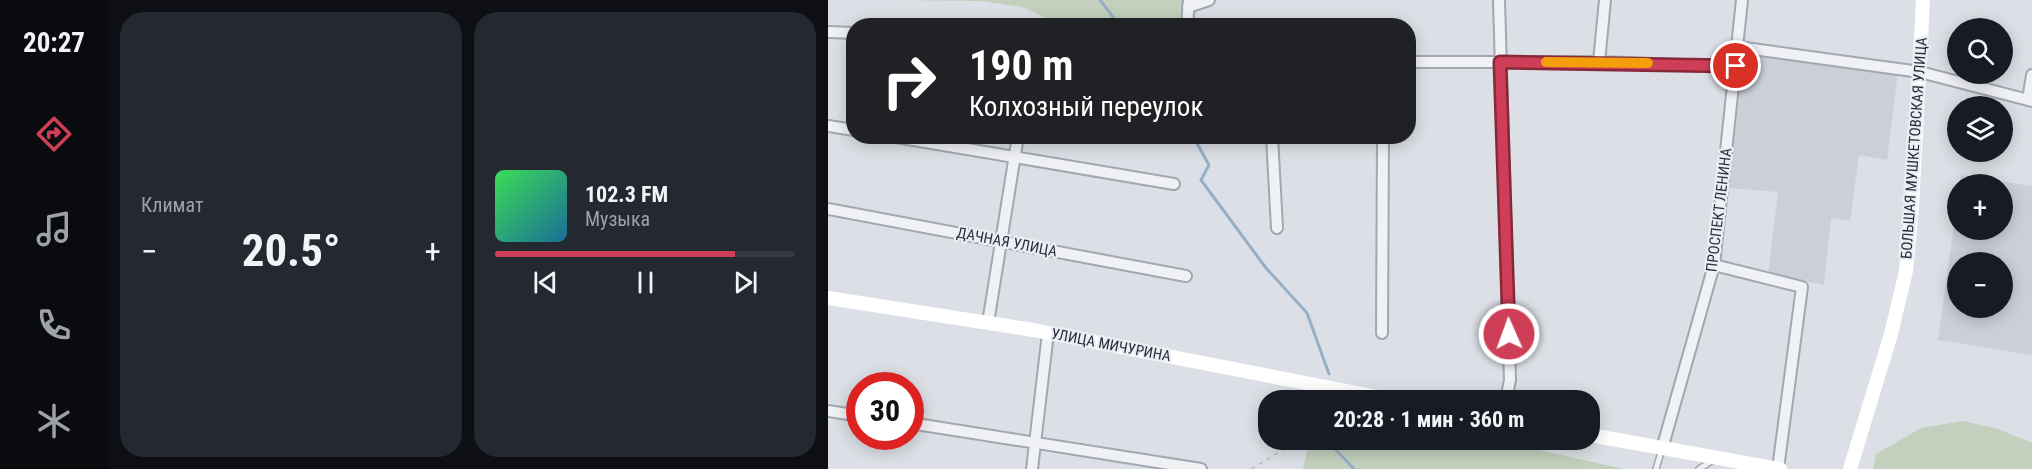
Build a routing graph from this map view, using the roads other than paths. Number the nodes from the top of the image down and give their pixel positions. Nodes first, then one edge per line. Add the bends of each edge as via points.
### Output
1 (1209, 0) edge
2 (1499, 0) edge
3 (1605, 0) edge
4 (1742, 0) edge
5 (1923, 0) edge
6 (1188, 3) edge
7 (1187, 18) edge
8 (828, 32) edge
9 (846, 33) edge
10 (1738, 47) junction
11 (1416, 62) edge
12 (1500, 62) junction
13 (1599, 62) junction
14 (1736, 66) junction
15 (1920, 72) junction
16 (2032, 75) edge
17 (2030, 101) edge
18 (828, 126) edge
19 (846, 129) edge
20 (935, 144) edge
21 (1017, 144) edge
22 (1272, 144) edge
23 (1383, 144) edge
24 (1014, 158) junction
25 (1173, 184) dead end
26 (828, 209) edge
27 (1277, 228) dead end
28 (1001, 241) junction
29 (1714, 265) junction
30 (1186, 276) dead end
31 (828, 298) edge
32 (988, 323) junction
33 (1048, 333) junction
34 (1382, 333) dead end
35 (1342, 390) edge
36 (1508, 390) edge
37 (828, 411) edge
38 (846, 414) edge
39 (924, 425) edge
40 (1600, 437) edge
41 (1035, 443) junction
42 (1662, 449) junction
43 (1716, 458) junction
44 (1032, 469) edge
45 (1201, 469) edge
46 (1656, 469) edge
47 (1699, 469) edge
48 (1779, 469) edge
49 (1851, 469) edge

1 - 6 street
2 - 12 street
3 - 13 street
4 - 10 street, ПРОСПЕКТ ЛЕНИНА
5 - 15 street, БОЛЬШАЯ МУШКЕТОВСКАЯ УЛИЦА
6 - 7 street
8 - 9 street
10 - 14 street, ПРОСПЕКТ ЛЕНИНА
10 - 15 street
11 - 12 street
12 - 13 street
12 - 36 street
13 - 14 street
14 - 29 street, ПРОСПЕКТ ЛЕНИНА
15 - 17 street
15 - 49 street, БОЛЬШАЯ МУШКЕТОВСКАЯ УЛИЦА via 1905,271 1891,334
16 - 17 street
18 - 19 street
20 - 24 street
21 - 24 street
22 - 27 street
23 - 34 street
24 - 25 street
24 - 28 street
26 - 28 street, ДАЧНАЯ УЛИЦА
28 - 30 street, ДАЧНАЯ УЛИЦА
28 - 32 street
29 - 42 street, ПРОСПЕКТ ЛЕНИНА
29 - 48 street via 1802,287
31 - 32 street, УЛИЦА МИЧУРИНА
32 - 33 street, УЛИЦА МИЧУРИНА
33 - 35 street, УЛИЦА МИЧУРИНА
33 - 41 street
37 - 38 street
39 - 41 street
40 - 42 street
41 - 44 street
41 - 45 street
42 - 43 street
42 - 46 lane
43 - 47 lane
43 - 48 street

